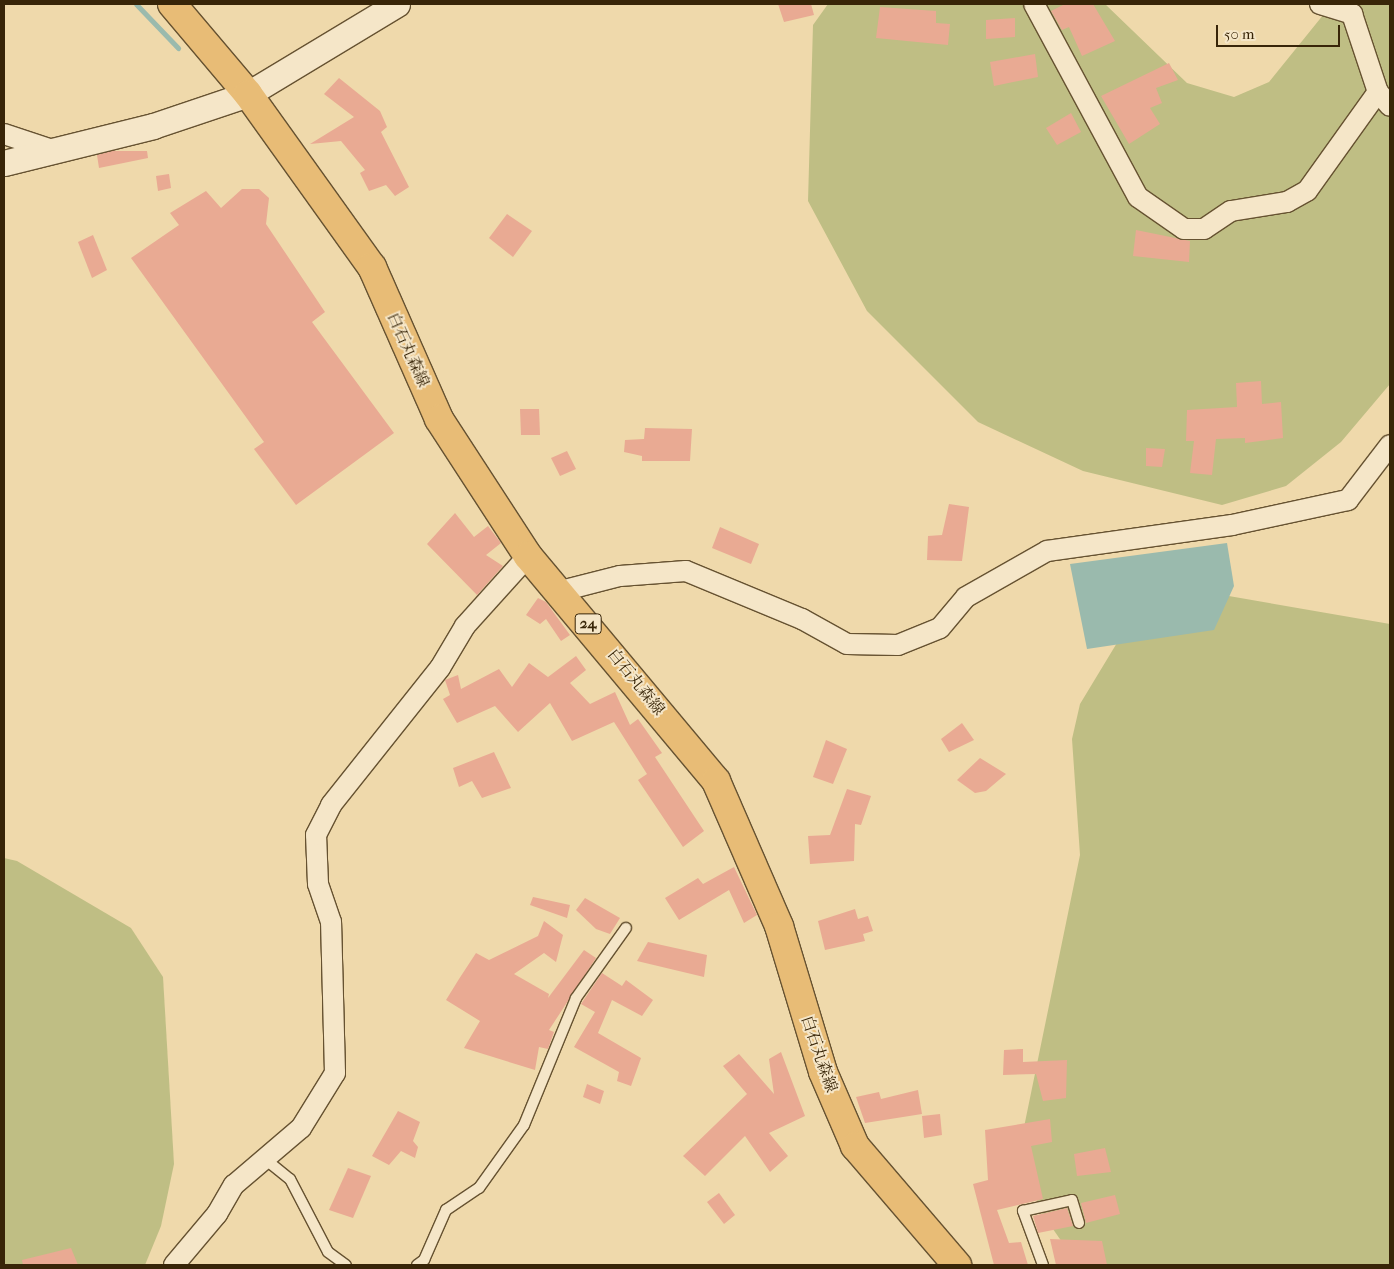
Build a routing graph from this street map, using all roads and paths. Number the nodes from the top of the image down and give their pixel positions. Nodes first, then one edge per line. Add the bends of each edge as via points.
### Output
1 (172, 4) edge
2 (397, 4) edge
3 (1034, 4) edge
4 (1320, 4) edge
5 (248, 94) junction
6 (1384, 99) edge
7 (4, 134) edge
8 (55, 151) junction
9 (4, 163) edge
10 (1390, 445) edge
11 (528, 556) junction
12 (561, 590) junction
13 (626, 928) dead end
14 (264, 1159) junction
15 (1079, 1223) dead end
16 (174, 1265) edge
17 (346, 1265) edge
18 (417, 1265) edge
19 (957, 1265) edge
20 (1043, 1265) edge

1 - 5 main road, 白石丸森線 / 24
2 - 5 street
3 - 6 street via 1138,198 1184,229 1204,229 1231,211 1288,202 1307,192
4 - 6 street via 1352,14
5 - 8 street via 153,126
5 - 11 main road, 白石丸森線 / 24 via 372,267 439,419
7 - 8 street
8 - 9 street
10 - 12 street via 1348,500 1232,525 1047,551 966,597 940,628 898,645 847,644 802,619 686,572 620,576
11 - 12 main road, 白石丸森線 / 24
11 - 14 street via 465,626 440,668 331,805 316,835 318,884 332,932 335,1073 301,1128
12 - 19 main road, 白石丸森線 / 24 via 716,781 779,926 823,1072 855,1146
13 - 18 lane via 576,998 524,1125 479,1188 446,1210 424,1260
14 - 16 street via 234,1185 217,1214
14 - 17 lane via 290,1179 328,1252
15 - 20 lane via 1072,1200 1023,1212

